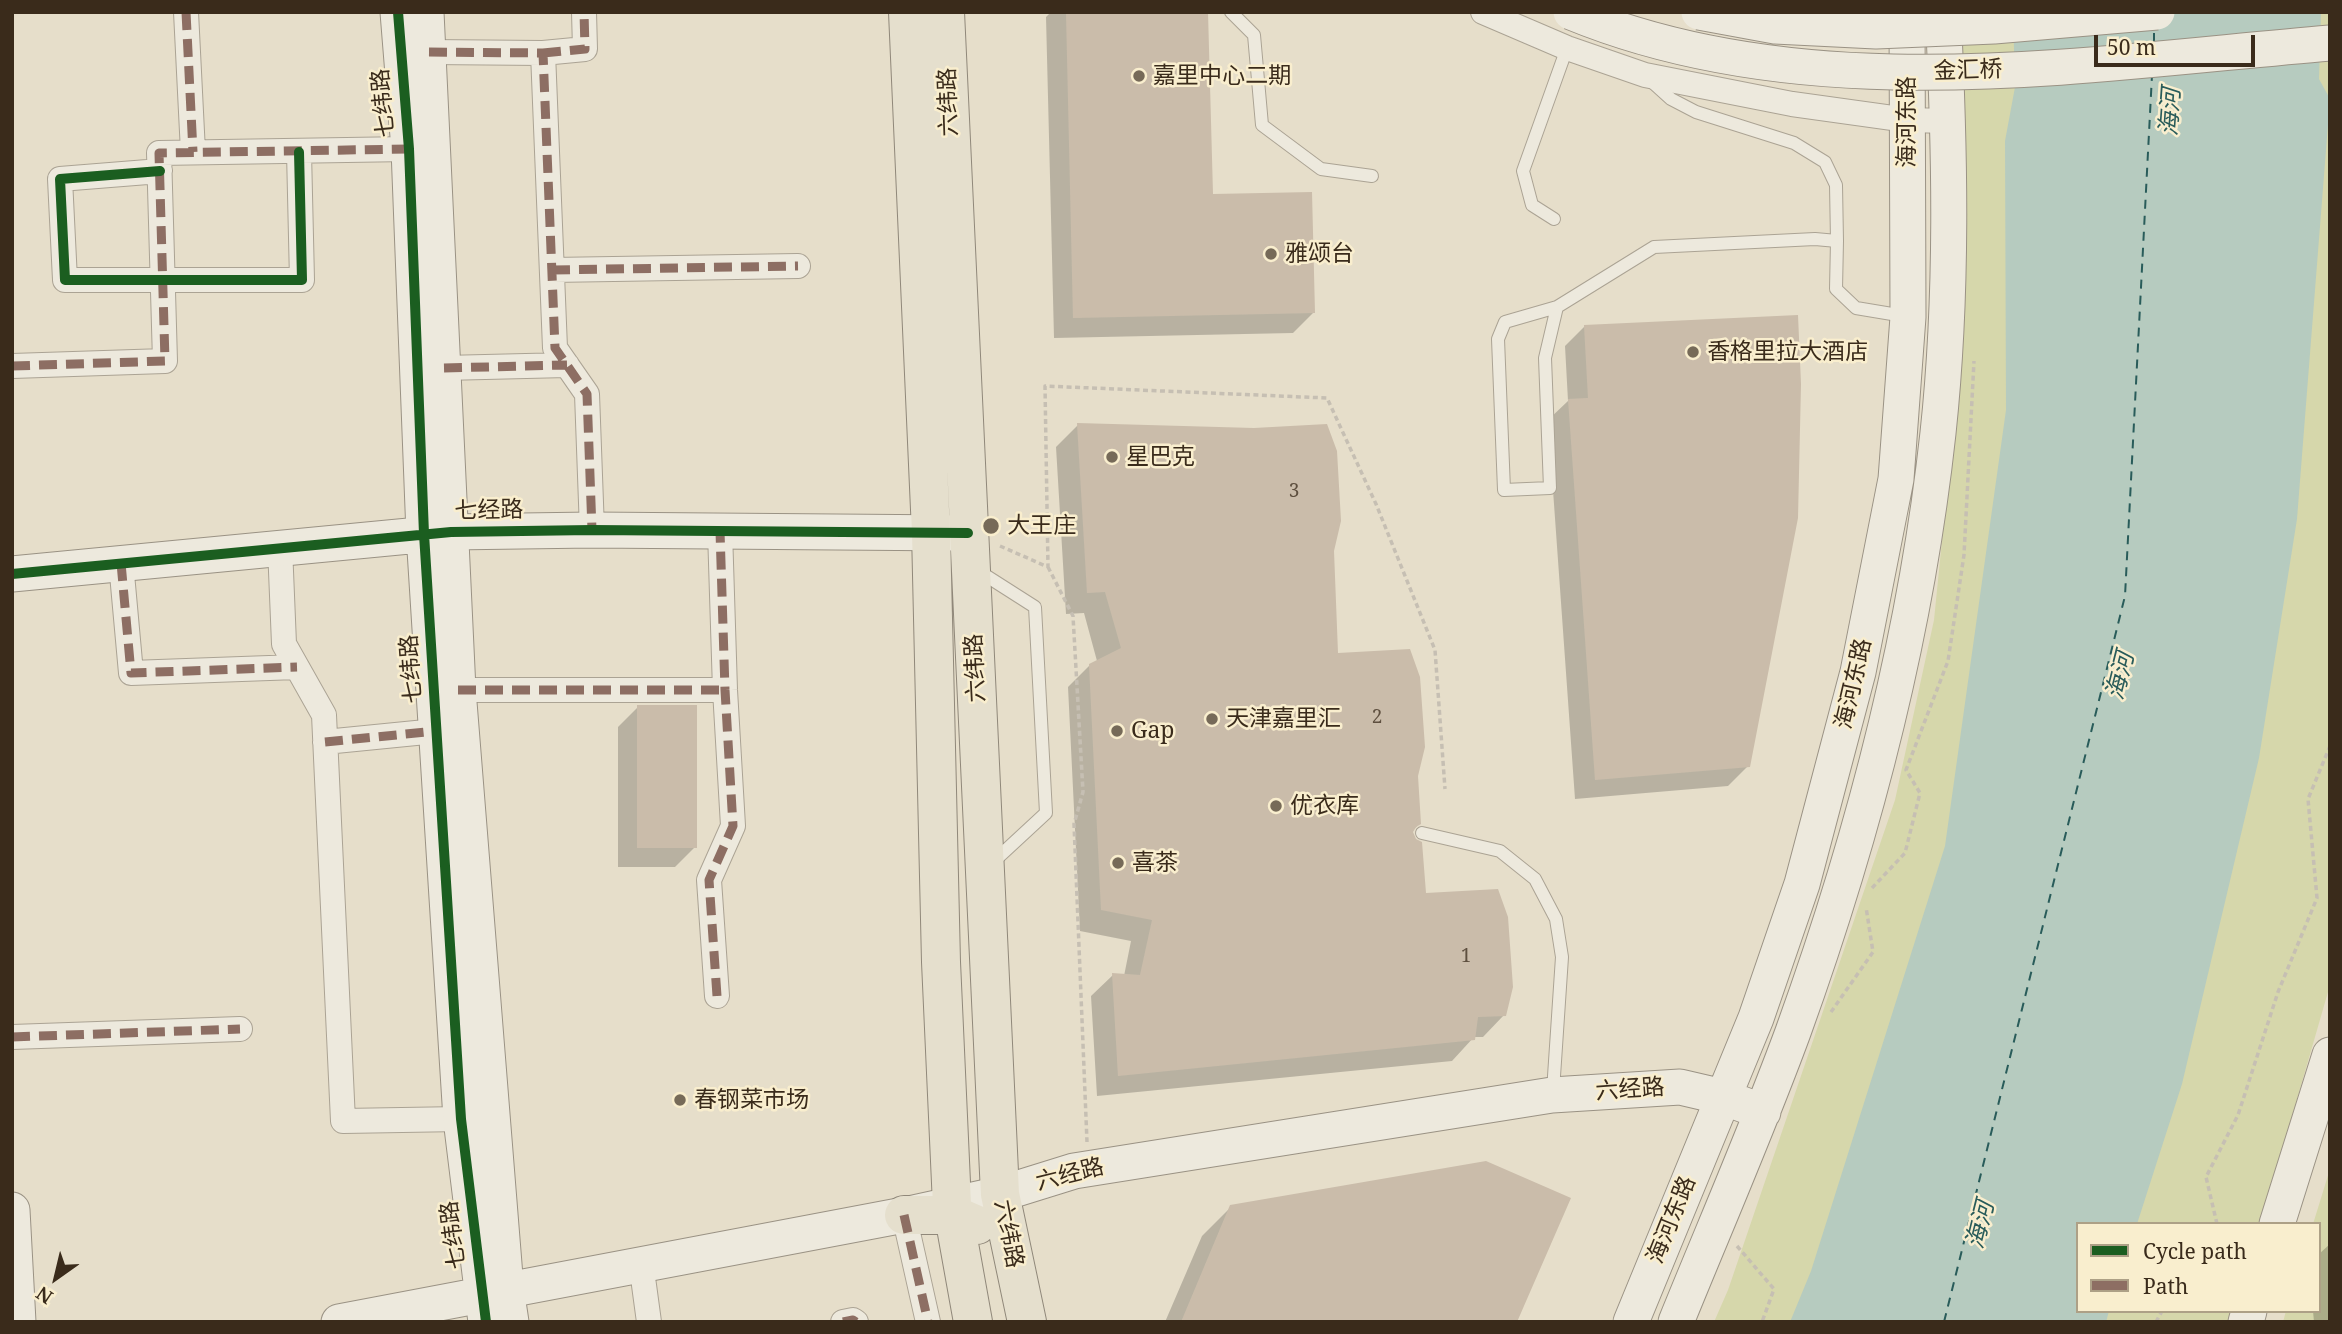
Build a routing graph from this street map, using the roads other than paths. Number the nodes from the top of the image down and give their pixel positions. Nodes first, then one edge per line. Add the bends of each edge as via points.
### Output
1 (186, 12) edge
2 (398, 12) edge
3 (426, 12) edge
4 (584, 12) edge
5 (908, 12) edge
6 (946, 12) edge
7 (1231, 12) edge
8 (1483, 12) edge
9 (1571, 12) edge
10 (1699, 12) edge
11 (1907, 12) edge
12 (1943, 12) edge
13 (2157, 12) edge
14 (2330, 43) edge
15 (1567, 48) junction
16 (429, 52) junction
17 (543, 52) junction
18 (1645, 75) junction
19 (1907, 120) junction
20 (1948, 121) junction
21 (409, 149) junction
22 (193, 152) junction
23 (299, 152) junction
24 (160, 171) junction
25 (1372, 176) dead end
26 (1554, 219) dead end
27 (1837, 241) junction
28 (798, 266) dead end
29 (552, 270) junction
30 (163, 280) junction
31 (1557, 307) junction
32 (1908, 317) junction
33 (567, 365) junction
34 (12, 366) edge
35 (444, 368) junction
36 (592, 530) junction
37 (720, 531) junction
38 (931, 532) junction
39 (438, 533) junction
40 (280, 547) junction
41 (969, 550) junction
42 (121, 563) junction
43 (12, 574) edge
44 (297, 667) junction
45 (458, 690) junction
46 (725, 690) junction
47 (436, 731) junction
48 (325, 742) junction
49 (1422, 833) dead end
50 (986, 867) junction
51 (717, 996) dead end
52 (240, 1029) dead end
53 (12, 1037) edge
54 (2330, 1055) edge
55 (1552, 1095) junction
56 (1723, 1097) junction
57 (1763, 1112) junction
58 (461, 1119) junction
59 (1000, 1194) junction
60 (12, 1210) edge
61 (953, 1210) junction
62 (904, 1215) junction
63 (2278, 1222) edge
64 (641, 1264) junction
65 (1015, 1272) junction
66 (503, 1305) edge
67 (18, 1322) edge
68 (339, 1322) edge
69 (649, 1322) edge
70 (843, 1322) edge
71 (856, 1322) edge
72 (928, 1322) edge
73 (974, 1322) edge
74 (1027, 1322) edge
75 (1631, 1322) edge
76 (1675, 1322) edge

1 - 22 street
2 - 21 main road, 七纬路
3 - 16 main road, 七纬路
4 - 17 street via 585,49
5 - 38 main road, 六纬路
6 - 41 main road, 六纬路
7 - 25 lane via 1254,35 1262,125 1321,169
8 - 15 street
9 - 14 main road, 金汇桥, bridge via 1723,56 1811,69 1877,72 2001,71
10 - 13 main road, 金汇桥, bridge via 1775,26 1876,31
11 - 19 main road, 海河东路
12 - 20 main road, 海河东路
15 - 18 street
15 - 26 lane via 1523,171 1532,205
16 - 17 street
16 - 35 main road, 七纬路
17 - 29 street
18 - 19 street
18 - 27 lane via 1671,99 1696,112 1794,143 1825,162 1836,185
19 - 20 street
19 - 32 main road, 海河东路
20 - 57 main road, 海河东路 via 1946,322 1938,433 1920,556 1891,703 1848,865
21 - 23 street
21 - 39 main road, 七纬路
22 - 23 street
22 - 24 street via 159,153
23 - 30 street via 302,280
24 - 30 street
24 - 30 street via 60,179 65,280
27 - 31 lane via 1654,247
27 - 32 lane via 1836,289 1856,308
28 - 29 street
29 - 33 street via 555,348
30 - 34 street via 165,361
31 - 31 lane via 1505,322 1498,339 1504,490 1550,488 1545,358
32 - 56 main road, 海河东路 via 1896,479 1858,672 1802,884
33 - 35 street
33 - 36 street via 587,394
35 - 39 main road, 七纬路
36 - 37 main road, 七经路
36 - 39 main road, 七经路
37 - 38 main road, 七经路
37 - 46 street
38 - 41 main road, 七经路
38 - 61 main road, 六纬路
39 - 40 main road, 七经路
39 - 45 main road, 七纬路
39 - 47 main road, 七纬路
40 - 42 main road, 七经路
40 - 44 street via 284,644
41 - 50 main road, 六纬路
41 - 50 lane via 1035,607 1045,786 1046,813
42 - 43 main road, 七经路
42 - 44 street via 131,673
44 - 48 street via 324,715
45 - 46 street
45 - 66 main road, 七纬路
46 - 51 street via 733,826 709,880
47 - 48 street
47 - 58 main road, 七纬路
48 - 58 street via 342,1121
49 - 55 lane via 1500,851 1535,879 1556,919 1562,957
50 - 59 main road, 六纬路
52 - 53 street
54 - 63 main road
55 - 56 main road, 六经路 via 1680,1087
55 - 59 main road, 六经路 via 1088,1168
56 - 57 main road, 六经路
56 - 75 main road, 海河东路
57 - 76 main road, 海河东路
58 - 66 main road, 七纬路
59 - 61 main road, 六经路
59 - 65 main road, 六纬路
60 - 67 main road
61 - 62 main road
61 - 65 main road via 992,1237
61 - 73 main road, 六纬路
62 - 64 main road
62 - 72 street
64 - 66 main road
64 - 69 street
65 - 74 main road, 六纬路
66 - 68 main road
70 - 71 street

